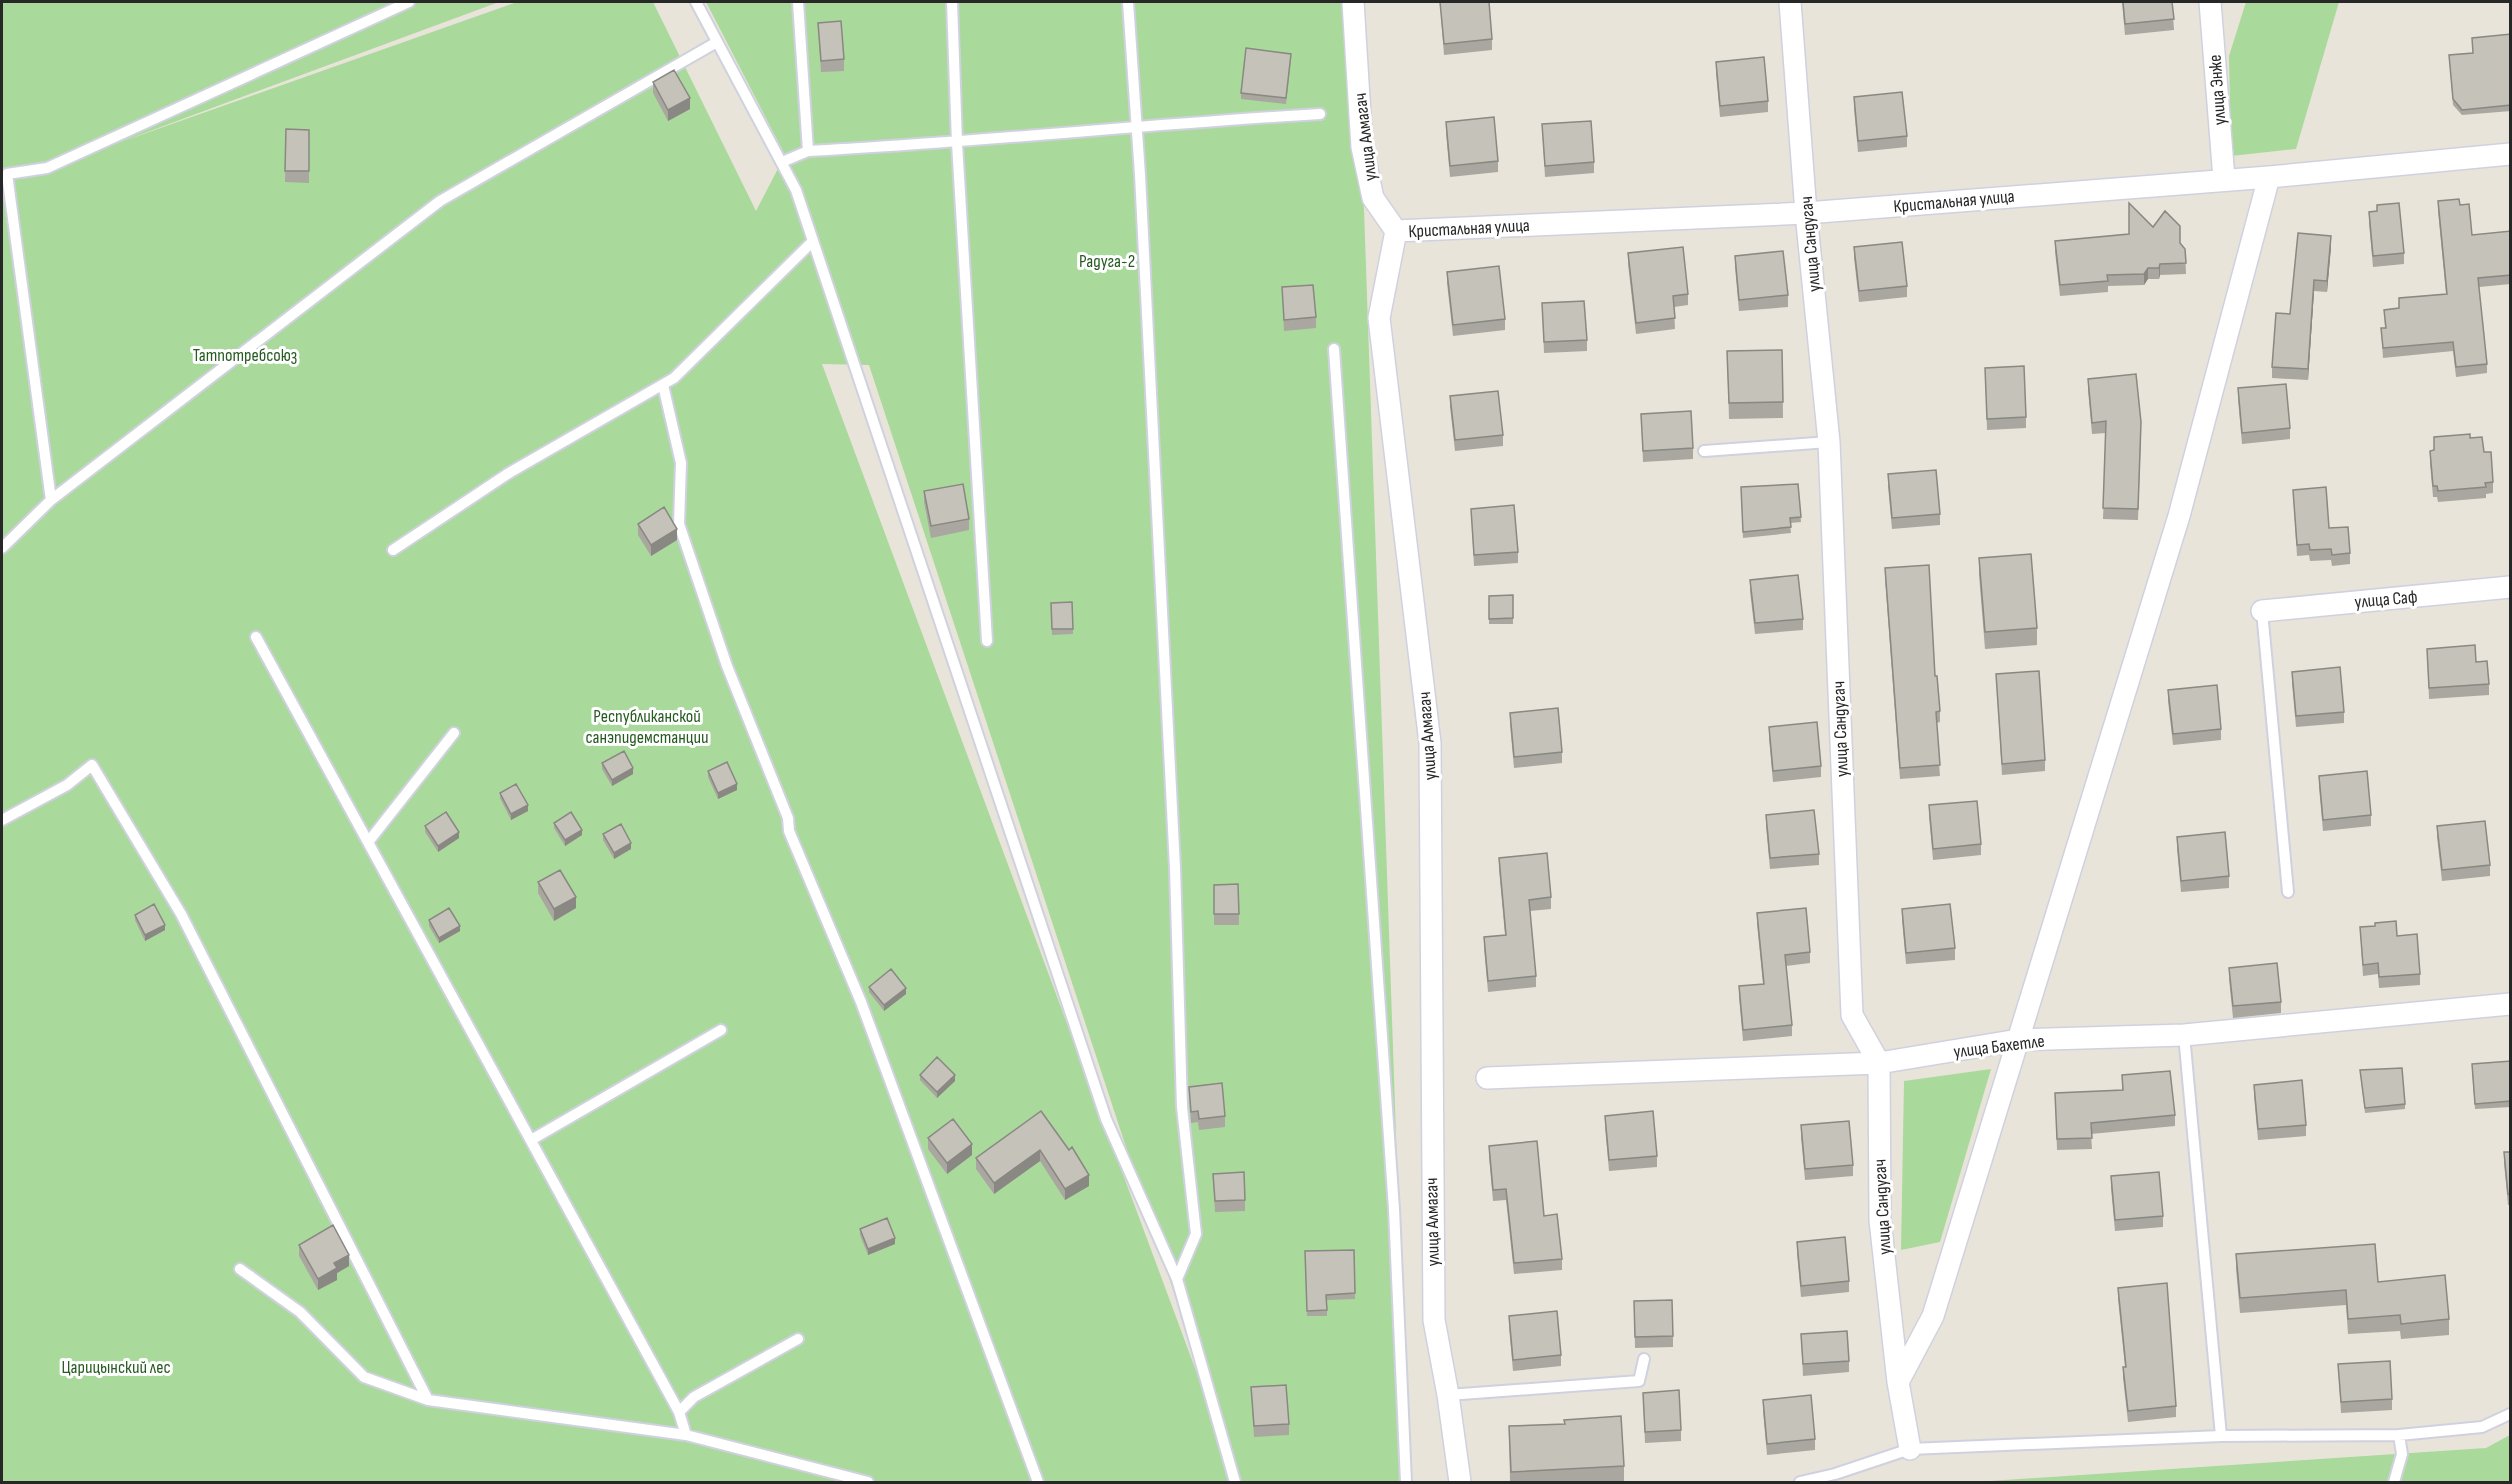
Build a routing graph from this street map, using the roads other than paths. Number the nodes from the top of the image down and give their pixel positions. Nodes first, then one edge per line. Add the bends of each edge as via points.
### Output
1 (409, 2) edge
2 (696, 2) edge
3 (798, 2) edge
4 (952, 2) edge
5 (1128, 2) edge
6 (1353, 2) edge
7 (1790, 2) edge
8 (2210, 2) edge
9 (717, 42) junction
10 (1320, 114) dead end
11 (1137, 125) junction
12 (957, 143) junction
13 (808, 151) junction
14 (2511, 154) edge
15 (782, 162) junction
16 (2269, 177) junction
17 (2224, 179) junction
18 (1806, 213) junction
19 (1396, 231) junction
20 (813, 241) junction
21 (1334, 349) dead end
22 (663, 385) junction
23 (1829, 442) junction
24 (1704, 451) dead end
25 (51, 500) junction
26 (2, 548) edge
27 (393, 550) dead end
28 (2511, 587) edge
29 (2262, 611) joint
30 (256, 637) dead end
31 (987, 641) dead end
32 (454, 733) dead end
33 (2, 820) edge
34 (369, 841) junction
35 (2288, 892) dead end
36 (2511, 1004) edge
37 (721, 1030) dead end
38 (2184, 1035) junction
39 (2018, 1040) junction
40 (1879, 1063) junction
41 (1487, 1078) dead end
42 (531, 1140) junction
43 (240, 1269) dead end
44 (1177, 1279) junction
45 (798, 1339) dead end
46 (1644, 1359) dead end
47 (1898, 1382) junction
48 (1448, 1395) junction
49 (428, 1400) junction
50 (679, 1412) junction
51 (2511, 1414) edge
52 (686, 1435) junction
53 (2399, 1435) junction
54 (2221, 1436) junction
55 (1910, 1449) junction
56 (1835, 1478) edge
57 (868, 1482) edge
58 (1038, 1482) edge
59 (1234, 1482) edge
60 (1406, 1482) edge
61 (1460, 1482) edge
62 (1800, 1482) edge
63 (2394, 1482) edge

1 - 25 lane via 47,168 7,174
2 - 9 lane
3 - 13 lane
4 - 12 lane
5 - 11 lane
6 - 19 street, улица Алмагач via 1362,147 1372,198
7 - 18 street, улица Сандугач
8 - 17 street, улица Энже
9 - 15 lane
9 - 25 lane via 440,201
10 - 11 lane
11 - 12 lane
11 - 44 lane via 1175,868 1182,1107 1196,1234
12 - 13 lane
12 - 31 lane
13 - 15 lane
14 - 16 street, Кристальная улица
15 - 20 lane via 796,189
16 - 17 street, Кристальная улица
16 - 39 street via 2180,516
17 - 18 street, Кристальная улица
18 - 19 street, Кристальная улица
18 - 23 street, улица Сандугач
19 - 48 street, улица Алмагач via 1379,318 1430,743 1434,1320
20 - 22 lane
20 - 44 lane via 1106,1119
21 - 60 lane via 1394,1209
22 - 27 lane via 509,473
22 - 58 lane via 681,463 679,524 690,559 727,666 788,818 789,831 861,1002
23 - 24 lane
23 - 40 street, улица Сандугач via 1852,1015
25 - 26 lane
28 - 29 street, улица Саф
29 - 35 lane
30 - 34 lane
32 - 34 lane
33 - 49 lane via 67,785 92,765 181,914
34 - 42 lane
36 - 38 street, улица Бахетле
37 - 42 lane
38 - 39 street, улица Бахетле
38 - 54 lane
39 - 40 street, улица Бахетле
39 - 47 street via 1933,1316
40 - 41 street, улица Бахетле
40 - 47 street, улица Сандугач via 1880,1220
42 - 50 lane
43 - 49 lane via 300,1312 364,1377
44 - 59 lane
45 - 50 lane via 694,1397
46 - 48 lane via 1638,1381
47 - 55 street, улица Сандугач
48 - 61 street, улица Алмагач
49 - 52 lane
50 - 52 lane
51 - 53 lane via 2482,1427
52 - 57 lane
53 - 54 lane
53 - 63 lane via 2402,1454
54 - 55 lane
55 - 56 lane
56 - 62 lane

